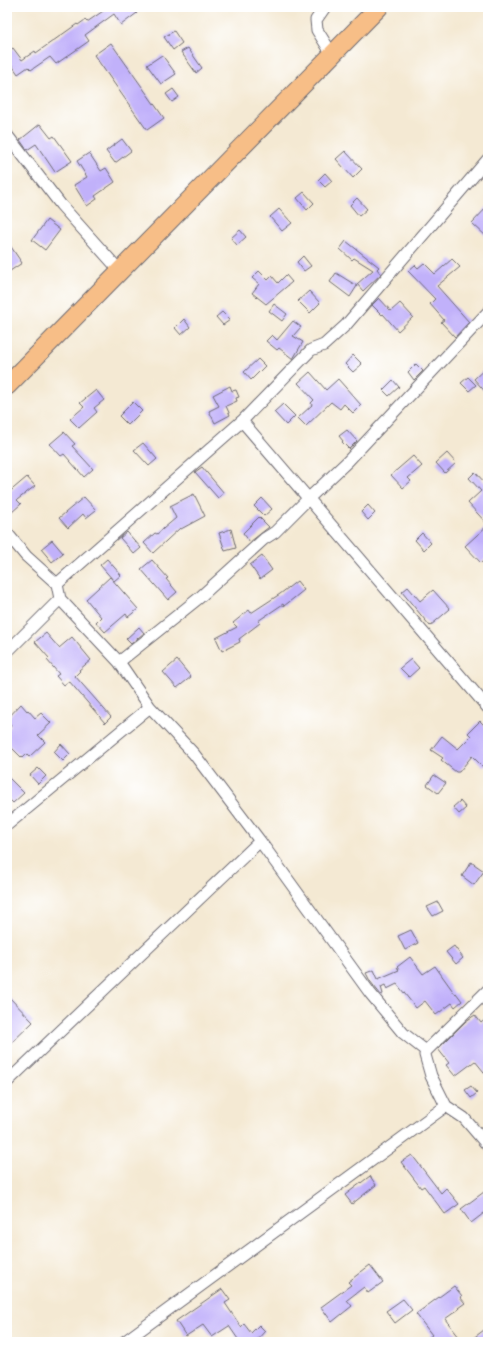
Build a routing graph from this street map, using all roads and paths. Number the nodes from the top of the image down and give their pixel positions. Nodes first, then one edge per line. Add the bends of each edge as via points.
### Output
1 (324, 7) edge
2 (379, 7) edge
3 (332, 54) junction
4 (7, 135) edge
5 (488, 159) edge
6 (120, 271) junction
7 (488, 312) edge
8 (7, 386) edge
9 (242, 421) junction
10 (308, 499) junction
11 (7, 533) edge
12 (57, 584) junction
13 (60, 599) junction
14 (7, 652) edge
15 (119, 662) junction
16 (150, 707) junction
17 (488, 708) edge
18 (7, 825) edge
19 (260, 841) junction
20 (488, 990) edge
21 (426, 1051) junction
22 (7, 1082) edge
23 (446, 1106) junction
24 (488, 1146) edge
25 (124, 1342) edge

1 - 3 street via 316,20 316,30
2 - 3 highway
3 - 6 highway
4 - 6 street via 61,205
5 - 9 street via 346,325 324,345 310,350
6 - 8 highway
7 - 10 street via 348,461
9 - 10 street
9 - 12 street
10 - 15 street via 275,532 199,598
10 - 17 street
11 - 12 street via 26,556
12 - 13 street
13 - 14 street
13 - 15 street
15 - 16 street
16 - 18 street
16 - 19 street via 194,754
19 - 21 street via 370,994 403,1033
19 - 22 street
20 - 21 street
21 - 23 street via 431,1076
23 - 24 street via 464,1118
23 - 25 street

